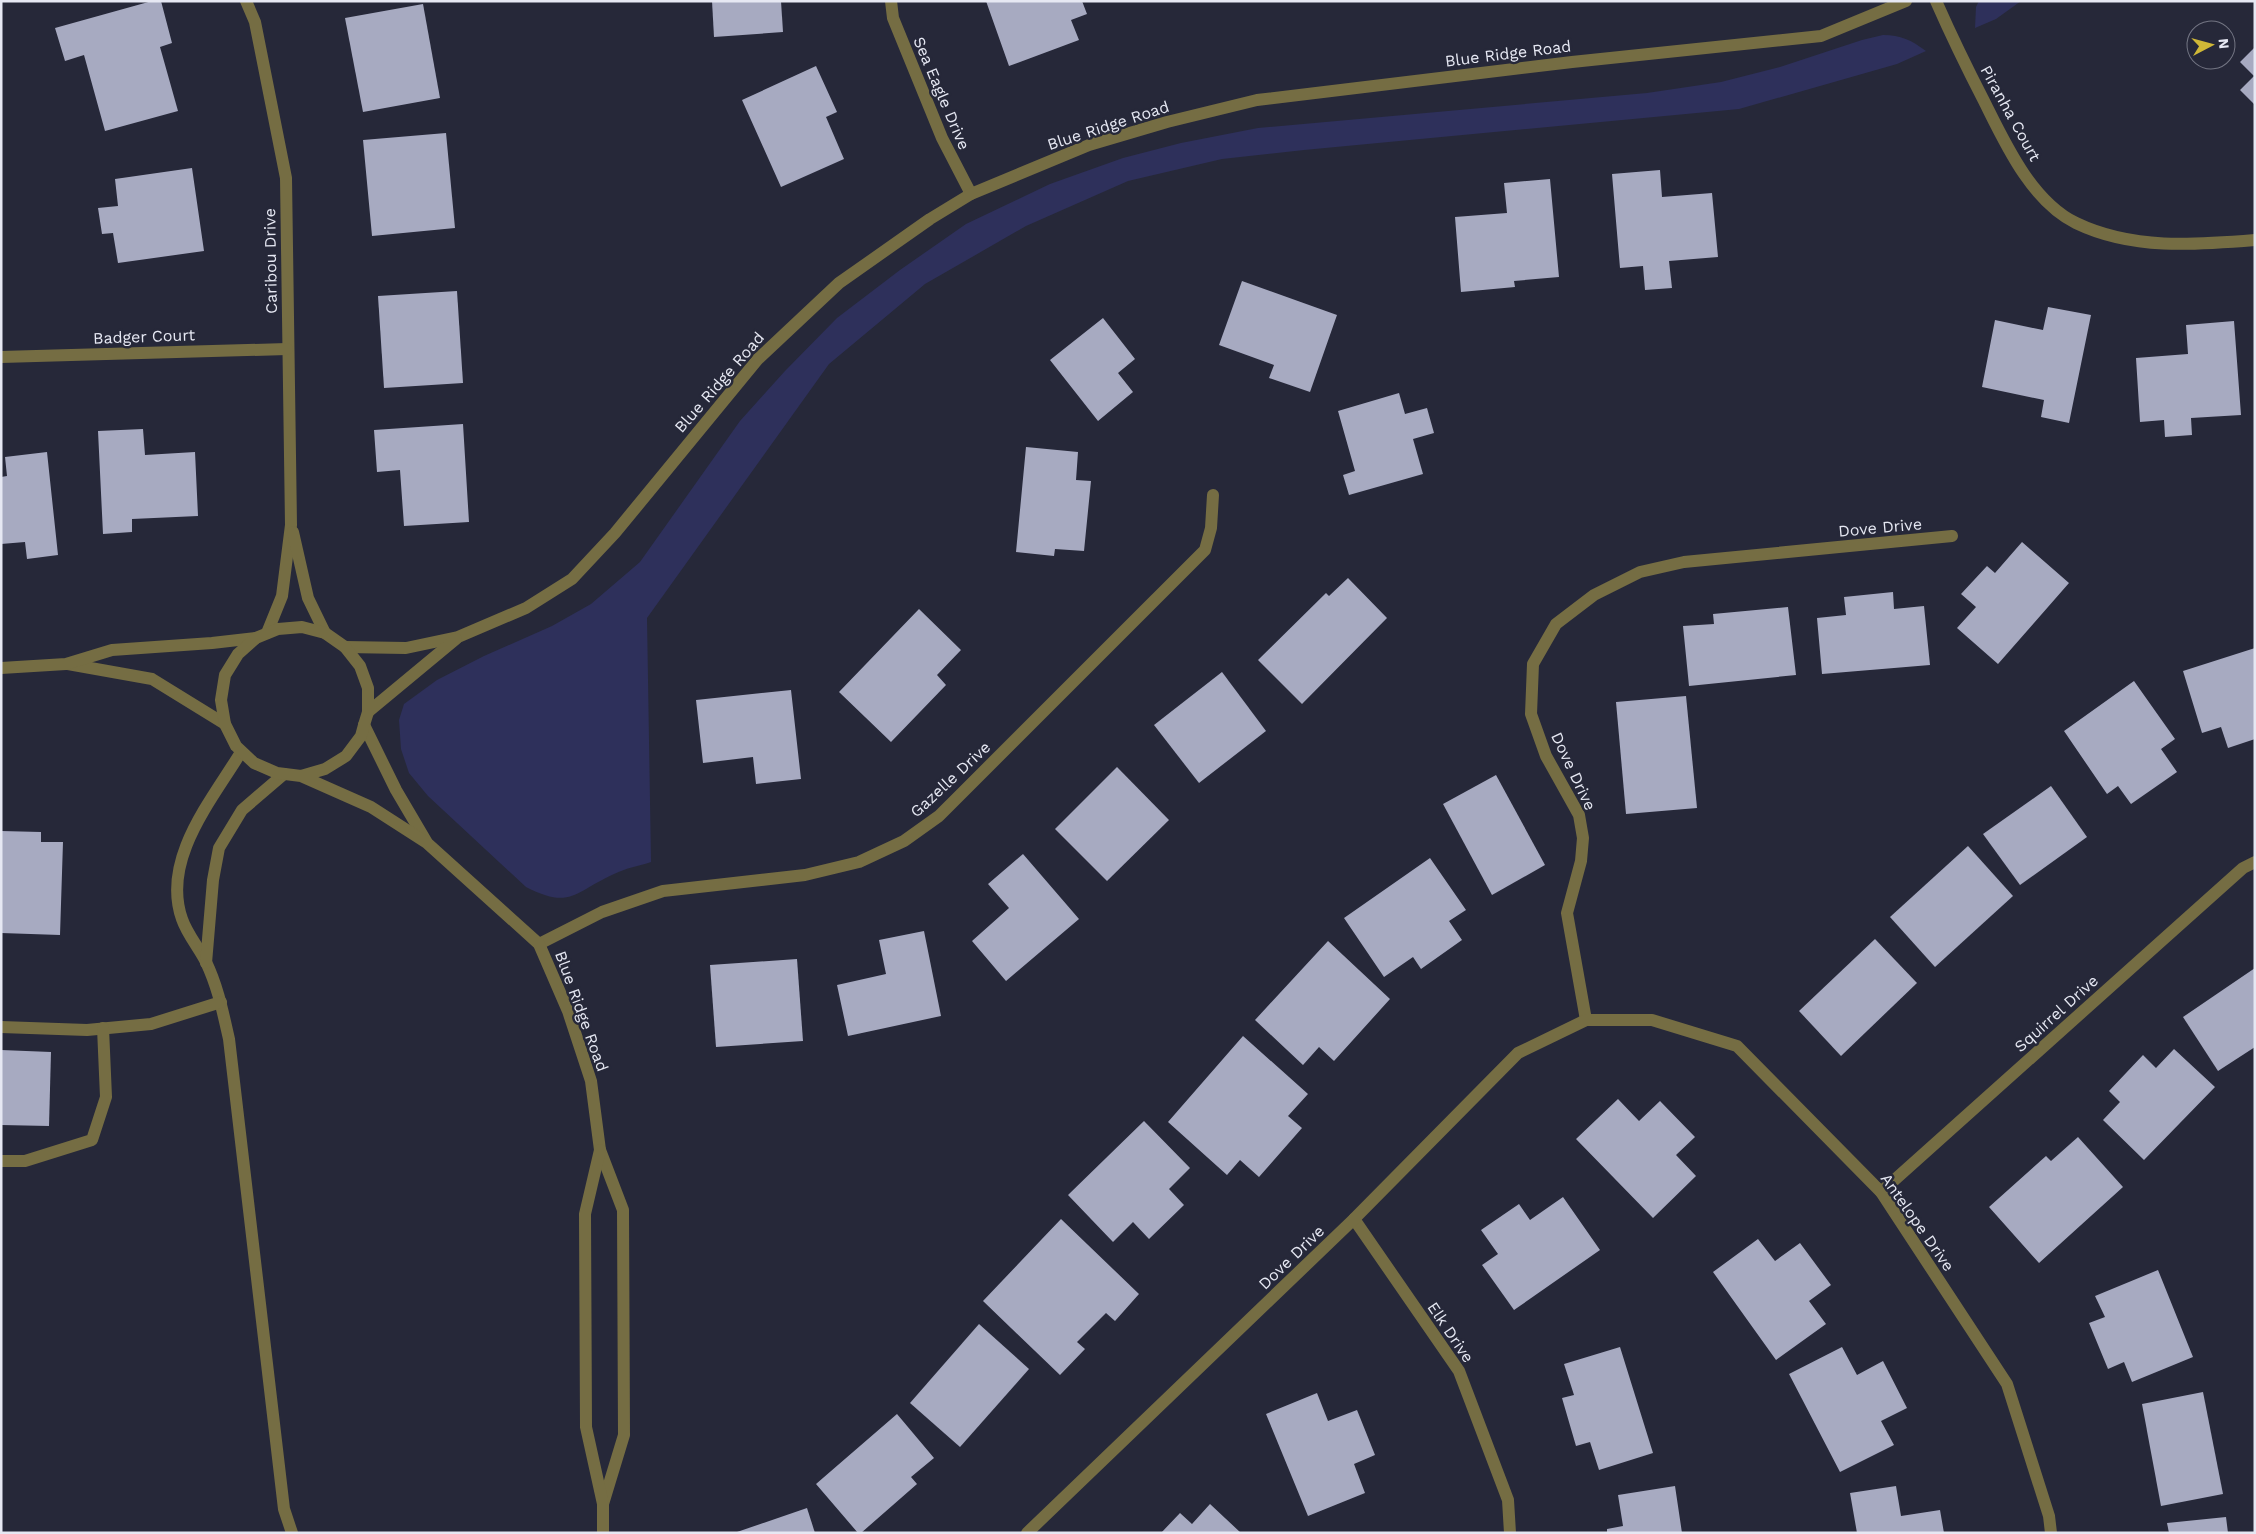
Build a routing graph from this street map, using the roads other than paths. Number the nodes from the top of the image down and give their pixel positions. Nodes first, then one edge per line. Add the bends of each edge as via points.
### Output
1 (246, 1) edge
2 (891, 1) edge
3 (1906, 1) edge
4 (1936, 1) edge
5 (971, 194) junction
6 (2255, 240) edge
7 (287, 349) junction
8 (1, 357) edge
9 (1213, 495) dead end
10 (291, 525) junction
11 (1952, 536) dead end
12 (325, 633) junction
13 (261, 636) junction
14 (458, 637) junction
15 (345, 647) junction
16 (66, 664) junction
17 (1, 668) edge
18 (368, 712) junction
19 (225, 724) junction
20 (364, 725) junction
21 (241, 752) junction
22 (284, 774) junction
23 (301, 776) junction
24 (427, 843) junction
25 (2255, 862) edge
26 (539, 944) junction
27 (206, 963) junction
28 (221, 1002) junction
29 (1586, 1020) junction
30 (1652, 1020) joint
31 (1, 1027) edge
32 (103, 1028) junction
33 (600, 1150) junction
34 (1, 1160) edge
35 (1880, 1192) junction
36 (1354, 1219) junction
37 (603, 1504) junction
38 (292, 1533) edge
39 (603, 1533) edge
40 (1027, 1533) edge
41 (1510, 1533) edge
42 (2051, 1533) edge

1 - 7 street, Caribou Drive via 255,22 286,178
2 - 5 street, Sea Eagle Drive via 893,18 942,138
3 - 5 street, Blue Ridge Road via 1820,36 1257,100 1089,145
4 - 6 street, Piranha Court via 2013,158 2050,206 2074,222 2102,233 2148,243 2198,245
5 - 14 street, Blue Ridge Road via 930,218 839,283 758,359 572,579 526,608
7 - 8 street, Badger Court
7 - 10 street, Caribou Drive
9 - 26 street, Gazelle Drive via 1211,528 1205,550 939,816 904,841 859,862 805,875 663,891 602,912
10 - 12 street, Caribou Drive via 308,598
10 - 13 street, Caribou Drive via 282,596
11 - 29 street, Dove Drive via 1684,562 1640,572 1594,595 1556,624 1533,664 1531,714 1546,756 1579,815 1583,838 1581,861 1566,913
12 - 13 street via 302,627 278,629
12 - 15 street
13 - 16 street via 212,644 112,650
13 - 19 street via 238,654 225,675 221,700
14 - 15 street, Blue Ridge Road via 406,648
14 - 18 street, Blue Ridge Road
15 - 18 street via 363,673 368,688
16 - 17 street
16 - 19 street via 152,679
18 - 20 street
19 - 21 street
20 - 23 street via 361,736 346,756 325,769
20 - 24 street, Blue Ridge Road
21 - 22 street via 254,763
21 - 27 street via 186,844 176,881 182,919
22 - 23 street
22 - 27 street via 242,810 219,848
23 - 24 street, Blue Ridge Road via 371,807
24 - 26 street, Blue Ridge Road
25 - 35 street, Squirrel Drive via 2243,868
26 - 33 street, Blue Ridge Road via 568,1011 591,1081
27 - 28 street
28 - 32 street via 151,1024
28 - 38 street via 230,1049 284,1509
29 - 30 street, Dove Drive
29 - 36 street, Dove Drive via 1518,1053
30 - 35 street, Antelope Drive via 1737,1046
31 - 32 street
32 - 34 street via 106,1097 92,1140 25,1161
33 - 37 street, Blue Ridge Road via 585,1214 586,1428
33 - 37 street, Blue Ridge Road via 623,1210 624,1435
35 - 42 street, Antelope Drive via 2008,1384 2050,1516
36 - 40 street, Dove Drive
36 - 41 street, Elk Drive via 1458,1371 1508,1500
37 - 39 street, Blue Ridge Road

